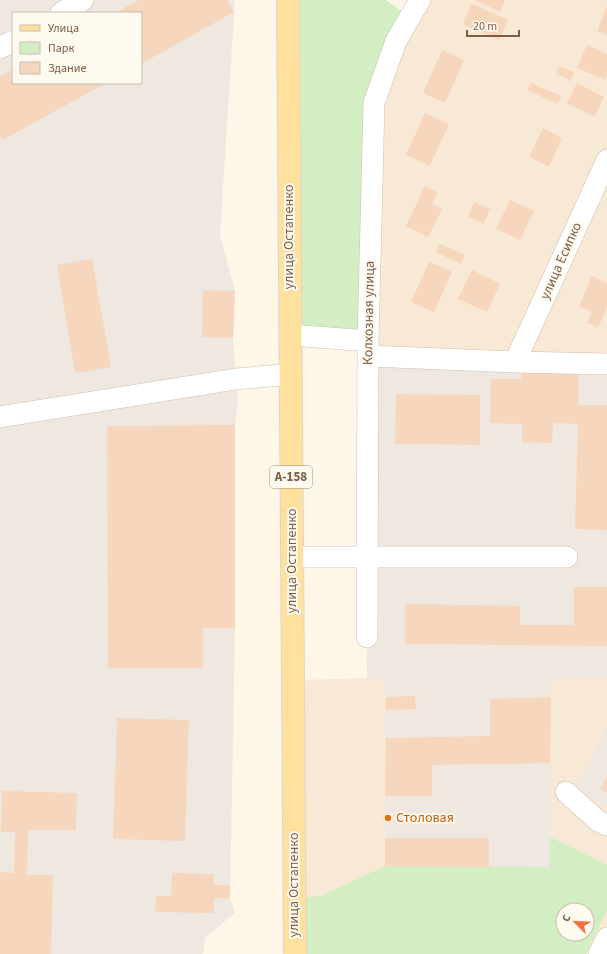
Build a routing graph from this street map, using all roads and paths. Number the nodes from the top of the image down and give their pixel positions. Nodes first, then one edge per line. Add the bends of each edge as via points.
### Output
1 (83, 0) edge
2 (288, 0) edge
3 (419, 0) edge
4 (63, 12) edge
5 (12, 42) edge
6 (0, 48) edge
7 (607, 160) edge
8 (290, 335) junction
9 (368, 348) junction
10 (515, 362) junction
11 (607, 364) edge
12 (291, 374) junction
13 (0, 417) edge
14 (292, 557) junction
15 (368, 557) junction
16 (567, 557) dead end
17 (368, 637) dead end
18 (566, 792) dead end
19 (607, 825) edge
20 (607, 938) edge
21 (295, 954) edge
22 (599, 954) edge

1 - 4 street
2 - 8 main road, улица Остапенко / А-158
3 - 9 street, Колхозная улица via 396,41 374,103
5 - 6 street
7 - 10 street, улица Есипко
8 - 9 street
8 - 12 main road, улица Остапенко / А-158
9 - 10 street
9 - 15 street, Колхозная улица
10 - 11 street
12 - 13 street via 236,379
12 - 14 main road, улица Остапенко / А-158
14 - 15 street
14 - 21 main road, улица Остапенко / А-158
15 - 16 street
15 - 17 street, Колхозная улица
18 - 19 street via 598,821
20 - 22 street

